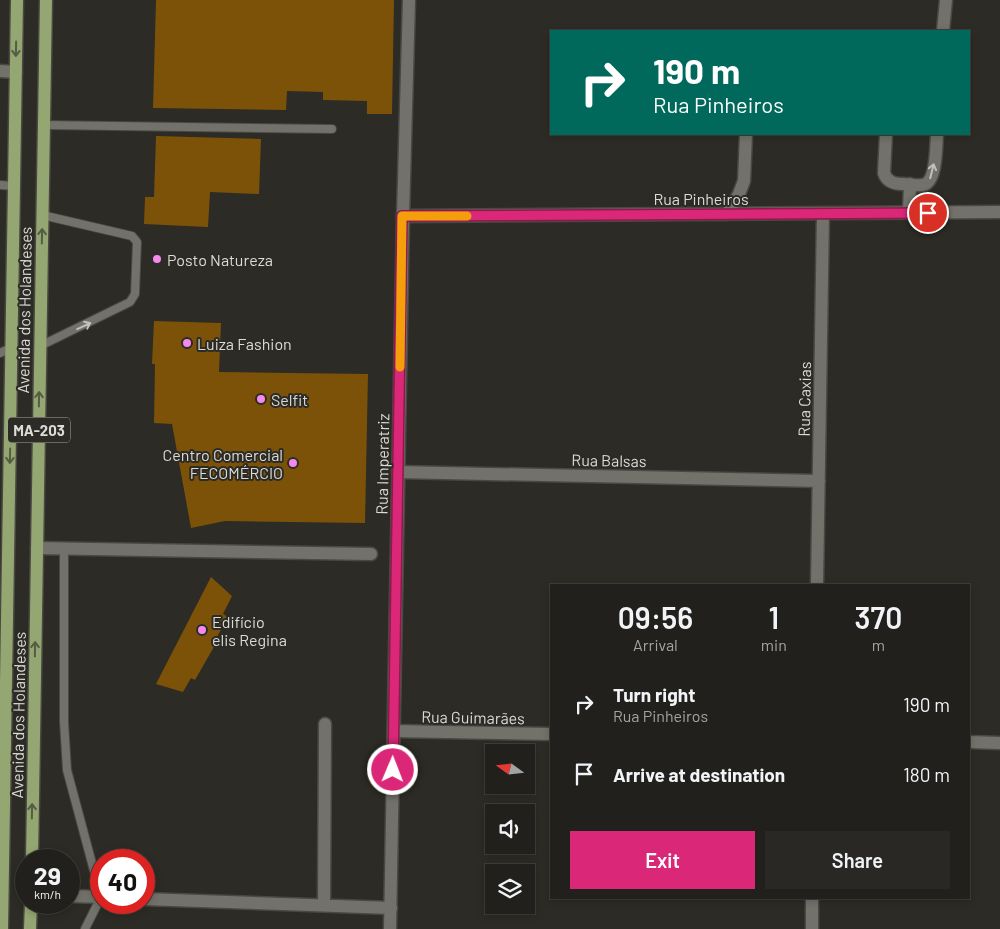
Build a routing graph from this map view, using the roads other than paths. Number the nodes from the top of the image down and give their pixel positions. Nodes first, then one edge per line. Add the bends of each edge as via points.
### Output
1 (17, 0) edge
2 (46, 0) edge
3 (409, 0) edge
4 (946, 0) edge
5 (943, 30) edge
6 (0, 71) edge
7 (16, 72) junction
8 (44, 125) junction
9 (332, 129) dead end
10 (746, 135) edge
11 (886, 135) edge
12 (937, 135) edge
13 (910, 184) junction
14 (0, 185) edge
15 (14, 186) junction
16 (1000, 212) edge
17 (909, 213) junction
18 (727, 214) junction
19 (823, 214) junction
20 (42, 215) junction
21 (402, 216) junction
22 (40, 346) junction
23 (6, 350) edge
24 (5, 410) edge
25 (398, 472) junction
26 (819, 480) junction
27 (4, 530) edge
28 (37, 548) junction
29 (64, 548) junction
30 (371, 554) dead end
31 (817, 584) edge
32 (3, 643) edge
33 (326, 724) dead end
34 (394, 731) junction
35 (550, 734) edge
36 (970, 742) edge
37 (1000, 743) edge
38 (32, 849) edge
39 (90, 856) edge
40 (155, 899) edge
41 (812, 899) edge
42 (324, 905) junction
43 (391, 908) junction
44 (31, 914) edge
45 (93, 914) edge
46 (2, 929) edge
47 (30, 929) edge
48 (86, 929) edge
49 (390, 929) edge
50 (812, 929) edge

1 -> 7 main road, Avenida dos Holandeses / MA-203
2 - 8 main road, Avenida dos Holandeses / MA-203
3 - 21 street, Rua Imperatriz
4 - 5 street
6 - 7 street
7 - 15 main road, Avenida dos Holandeses / MA-203
8 - 9 lane
8 - 20 main road, Avenida dos Holandeses / MA-203
10 - 18 street via 744,182
11 - 13 street via 886,178 890,182
13 -> 12 street via 923,185 932,177
13 - 17 street
14 - 15 lane
15 - 23 main road, Avenida dos Holandeses / MA-203
16 - 17 street, Rua Pinheiros
17 - 19 street, Rua Pinheiros
18 - 19 street, Rua Pinheiros
18 - 21 street, Rua Pinheiros
19 - 26 street, Rua Caxias
22 -> 20 main road, Avenida dos Holandeses / MA-203
22 -> 20 lane via 130,302 135,294 137,242 132,236
21 - 25 street, Rua Imperatriz
28 -> 22 main road, Avenida dos Holandeses / MA-203
23 - 24 main road, Avenida dos Holandeses / MA-203
24 -> 27 main road, Avenida dos Holandeses / MA-203
25 - 26 street, Rua Balsas
25 - 34 street, Rua Imperatriz
26 - 31 street, Rua Caxias
27 - 32 main road, Avenida dos Holandeses / MA-203
28 - 29 street
38 -> 28 main road, Avenida dos Holandeses / MA-203
29 - 30 street
29 - 39 lane via 67,770
32 - 46 main road, Avenida dos Holandeses / MA-203
33 - 42 street
34 - 35 street, Rua Guimarães
34 - 43 street, Rua Imperatriz
36 - 37 street
40 - 42 street
41 - 50 street
42 - 43 street
43 - 49 street, Rua Imperatriz
44 - 47 main road
45 - 48 lane

